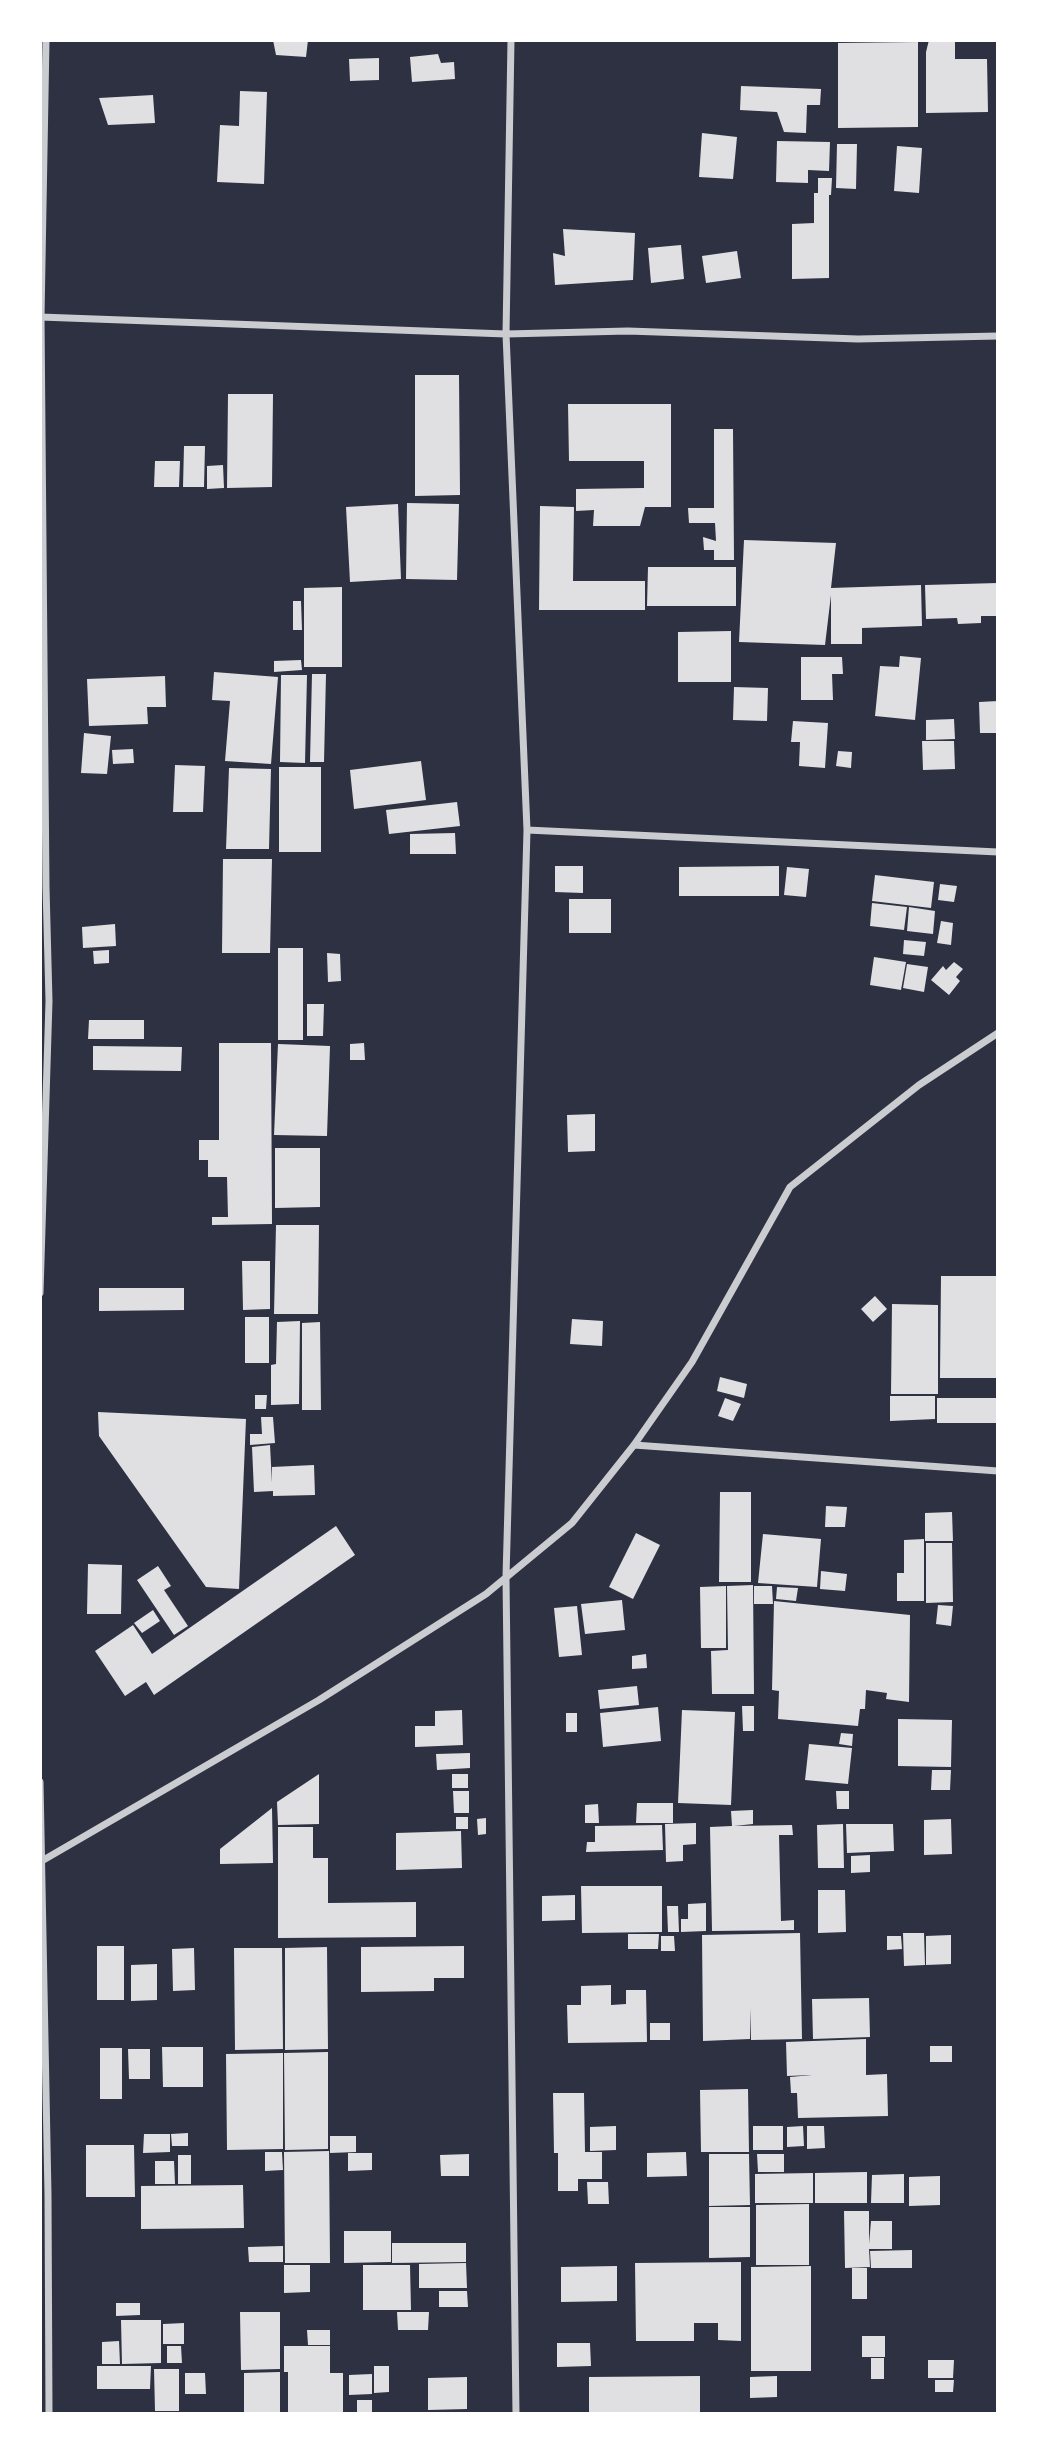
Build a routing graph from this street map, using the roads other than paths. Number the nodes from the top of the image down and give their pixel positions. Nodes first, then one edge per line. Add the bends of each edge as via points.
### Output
1 (46, 40) edge
2 (511, 40) edge
3 (41, 317) edge
4 (506, 334) junction
5 (998, 336) edge
6 (527, 830) junction
7 (998, 852) edge
8 (998, 1033) edge
9 (40, 1293) edge
10 (634, 1446) junction
11 (998, 1471) edge
12 (506, 1577) junction
13 (40, 1782) edge
14 (41, 1862) edge
15 (49, 2414) edge
16 (516, 2414) edge

1 - 3 street
2 - 4 street
3 - 4 street
3 - 9 street via 49,1000
4 - 5 street via 628,331 858,339
4 - 6 street
6 - 7 street
6 - 12 street
8 - 10 street via 919,1086 790,1187 692,1362
10 - 11 street
10 - 12 street via 572,1523
12 - 14 street via 319,1700
12 - 16 street
13 - 14 street
14 - 15 street

